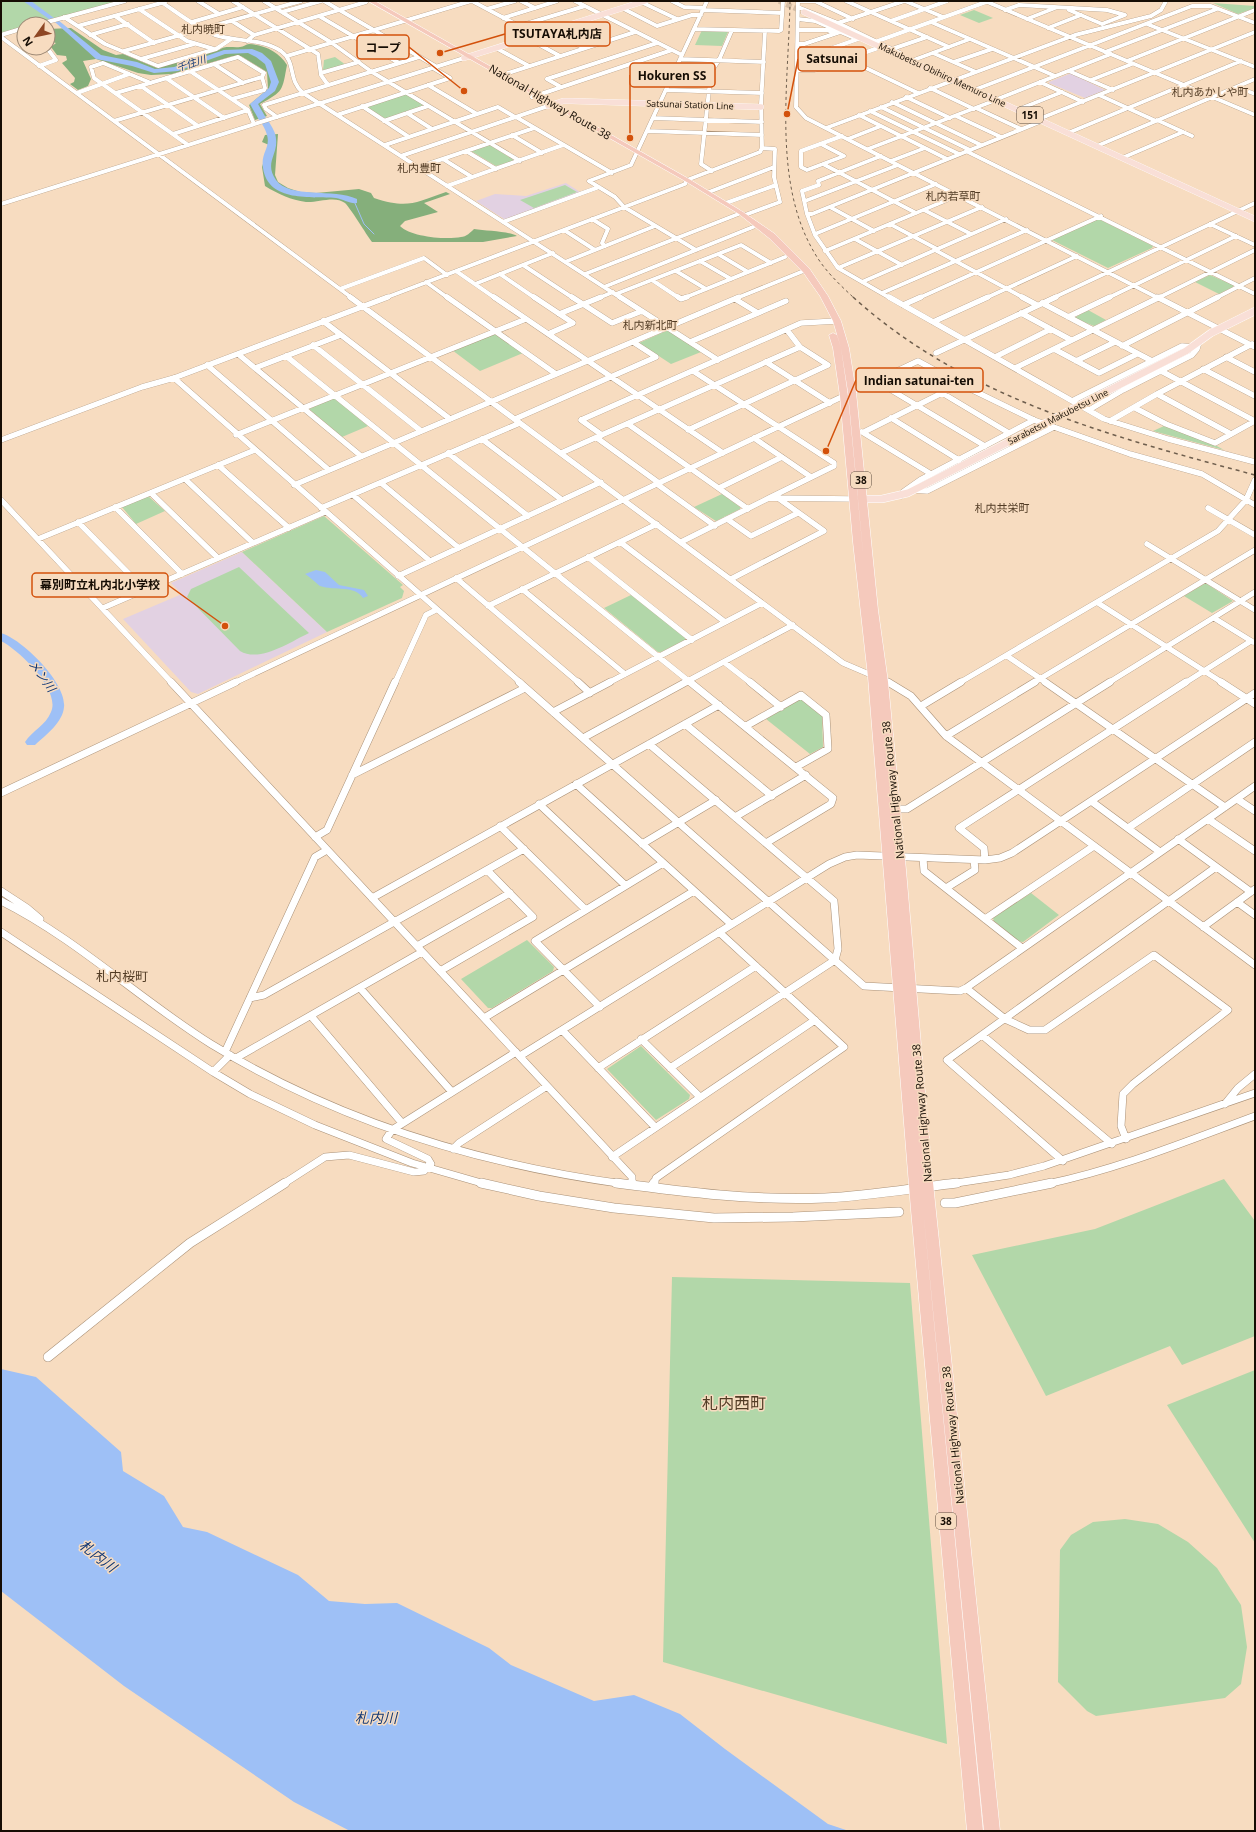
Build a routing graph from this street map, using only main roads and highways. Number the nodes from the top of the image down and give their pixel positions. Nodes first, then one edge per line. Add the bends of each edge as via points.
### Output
1 (367, 1) edge
2 (643, 2) edge
3 (804, 12) tunnel mouth
4 (466, 58) junction
5 (535, 96) junction
6 (551, 105) junction
7 (761, 107) road end
8 (686, 182) junction
9 (740, 214) junction
10 (1255, 219) edge
11 (802, 271) junction
12 (1255, 311) edge
13 (856, 432) junction
14 (853, 499) junction
15 (863, 500) junction
16 (923, 1210) junction
17 (975, 1831) edge
18 (992, 1831) edge

1 - 4 highway, National Highway Route 38 / 38
2 - 4 main road
3 - 10 main road, Makubetsu Obihiro Memuro Line / 151
4 - 5 highway, National Highway Route 38 / 38
4 - 5 highway, National Highway Route 38 / 38 via 502,75
5 - 6 highway, National Highway Route 38 / 38
6 - 7 main road, Satsunai Station Line via 572,101
6 - 8 highway, National Highway Route 38 / 38
8 - 9 highway, National Highway Route 38 / 38
8 - 9 highway, National Highway Route 38 / 38 via 709,192
9 - 11 highway, National Highway Route 38 / 38
9 - 11 highway, National Highway Route 38 / 38 via 772,236
11 - 13 highway, National Highway Route 38 / 38 via 824,296 845,348 848,394
12 - 15 main road, Sarabetsu Makubetsu Line, bridge via 1192,347 914,490 901,496
13 - 14 highway, National Highway Route 38 / 38
13 - 15 highway, National Highway Route 38 / 38
14 - 15 main road, Sarabetsu Makubetsu Line
14 - 16 highway, National Highway Route 38 / 38 via 873,677 915,1188
15 - 16 highway, National Highway Route 38 / 38 via 900,857 928,1187
16 - 17 highway, National Highway Route 38 / 38
16 - 18 highway, National Highway Route 38 / 38

